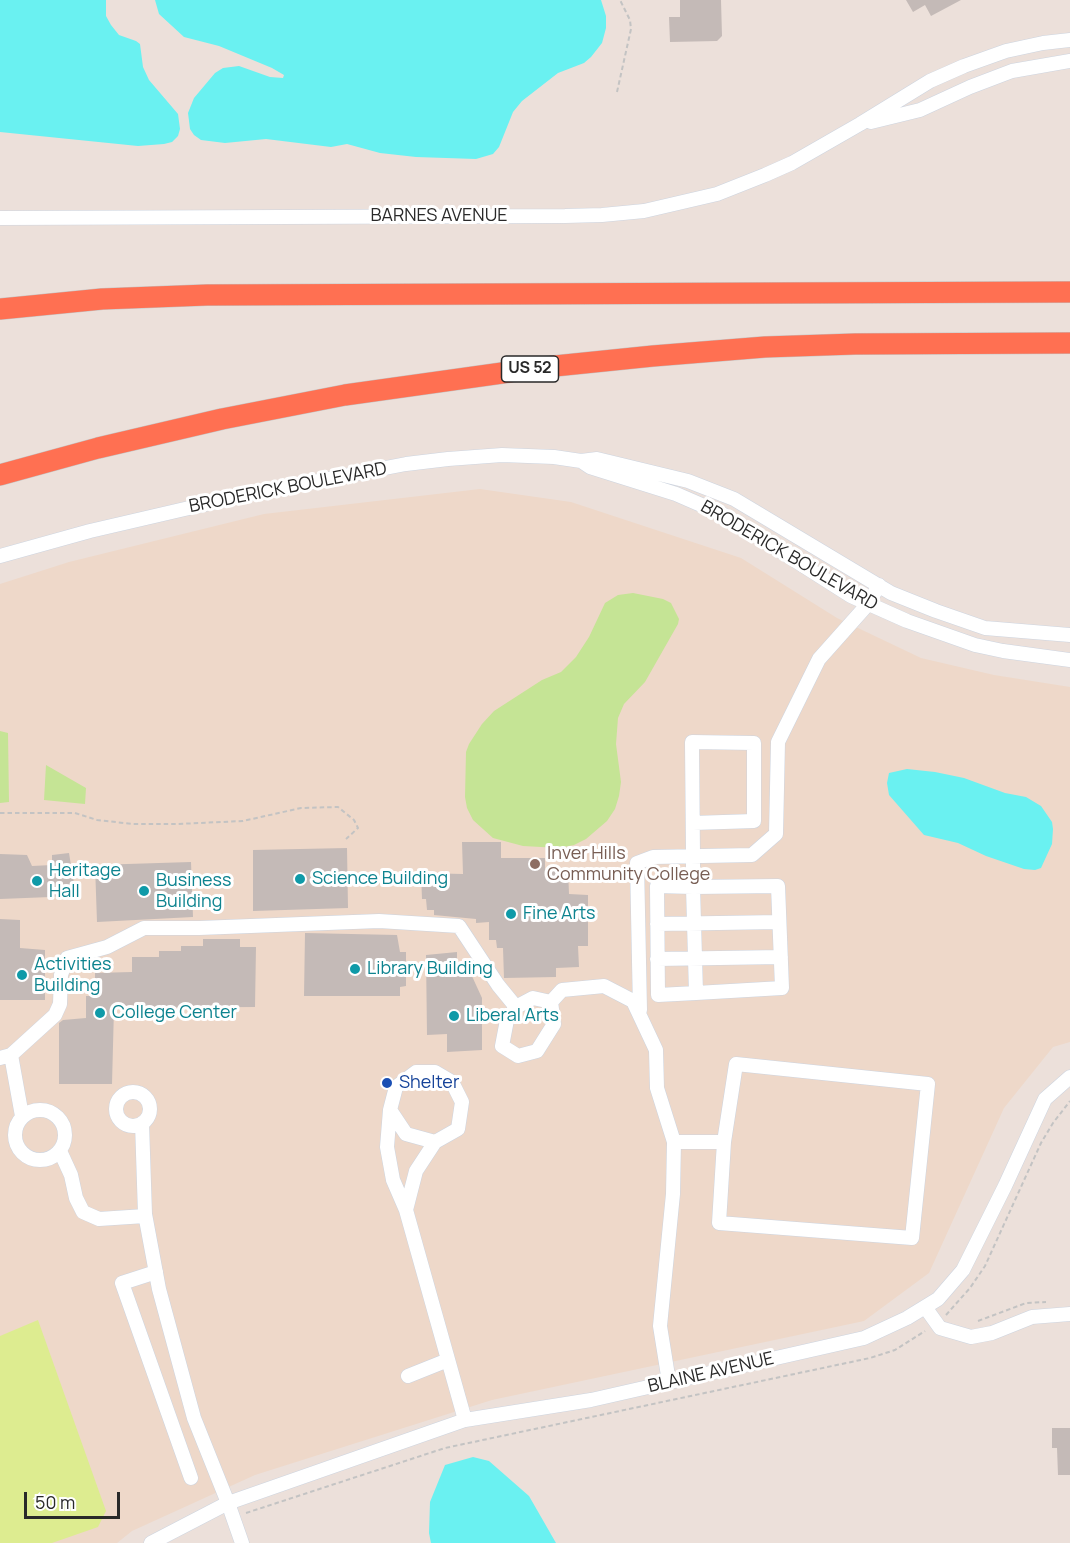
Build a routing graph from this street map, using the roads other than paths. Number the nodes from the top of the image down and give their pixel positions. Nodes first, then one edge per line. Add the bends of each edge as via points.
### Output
1 (1070, 40) edge
2 (1070, 61) edge
3 (860, 124) junction
4 (0, 218) edge
5 (1070, 292) edge
6 (0, 309) edge
7 (1070, 343) edge
8 (581, 461) junction
9 (0, 475) edge
10 (0, 556) edge
11 (879, 585) junction
12 (868, 604) junction
13 (1070, 635) edge
14 (1070, 660) edge
15 (693, 824) junction
16 (693, 856) junction
17 (693, 887) junction
18 (779, 922) junction
19 (694, 923) junction
20 (657, 924) junction
21 (781, 957) junction
22 (695, 958) junction
23 (657, 959) junction
24 (696, 993) junction
25 (551, 1002) junction
26 (516, 1007) junction
27 (640, 1016) junction
28 (5, 1057) edge
29 (1070, 1077) edge
30 (390, 1110) junction
31 (22, 1116) junction
32 (142, 1123) dead end
33 (435, 1142) junction
34 (674, 1142) junction
35 (724, 1142) junction
36 (60, 1151) junction
37 (406, 1210) junction
38 (145, 1216) junction
39 (156, 1272) junction
40 (925, 1307) junction
41 (1070, 1314) edge
42 (448, 1360) junction
43 (408, 1376) dead end
44 (669, 1382) junction
45 (465, 1420) junction
46 (191, 1478) dead end
47 (228, 1503) junction
48 (151, 1543) edge
49 (242, 1543) edge

1 - 3 street via 1006,51 964,66 930,81
2 - 3 street via 1012,71 920,110
3 - 4 street, BARNES AVENUE via 792,163 740,186 624,214
5 - 6 highway via 207,295 102,299
7 - 9 highway, US 52 via 765,347 544,367 345,395 244,415
8 - 10 street, BRODERICK BOULEVARD via 502,455 406,464 222,500
8 - 11 street, BRODERICK BOULEVARD via 597,459 708,488
8 - 12 street, BRODERICK BOULEVARD via 722,514
11 - 12 street
11 - 13 street, BRODERICK BOULEVARD via 985,628
12 - 14 street, BRODERICK BOULEVARD via 975,645
12 - 16 street via 819,659 778,742 776,834 752,855
15 - 15 street via 692,742 754,743 754,820
15 - 16 street
16 - 17 street
16 - 27 street via 653,857 637,863
17 - 18 street via 778,886
17 - 19 street
17 - 20 street via 657,886
18 - 19 street
18 - 21 street
19 - 20 street
19 - 22 street
20 - 23 street
21 - 22 street
21 - 24 street via 782,988
22 - 23 street
22 - 24 street
23 - 24 street via 658,994
25 - 26 street via 533,998
25 - 26 street via 554,1024 537,1051 518,1056 502,1046 507,1020
25 - 27 street via 562,990 604,986 633,1001
26 - 28 street via 459,926 379,921 144,928 107,947 67,958 55,1014
27 - 34 street via 656,1050 657,1088
28 - 31 street
29 - 40 street, BLAINE AVENUE via 1045,1099 963,1269 938,1299
30 - 33 street via 406,1134
30 - 33 street via 396,1087 416,1072 435,1072 452,1082 462,1102 458,1129
30 - 37 street via 387,1147 393,1180
31 - 36 street via 45,1110 60,1118 66,1133
31 - 36 street via 15,1140 24,1154 40,1160
32 - 38 street
33 - 37 street via 416,1171
34 - 35 street
34 - 44 street via 660,1326
35 - 35 street via 719,1223 912,1238 928,1084 736,1064
36 - 38 street via 83,1212 99,1219
37 - 42 street
38 - 39 street
39 - 46 street via 122,1283
39 - 47 street via 194,1418
40 - 41 street via 940,1328 971,1337 1032,1317
40 - 44 street, BLAINE AVENUE via 864,1338
42 - 43 street
42 - 45 street
44 - 45 street, BLAINE AVENUE via 591,1400
45 - 47 street, BLAINE AVENUE
47 - 48 street, BLAINE AVENUE
47 - 49 street

